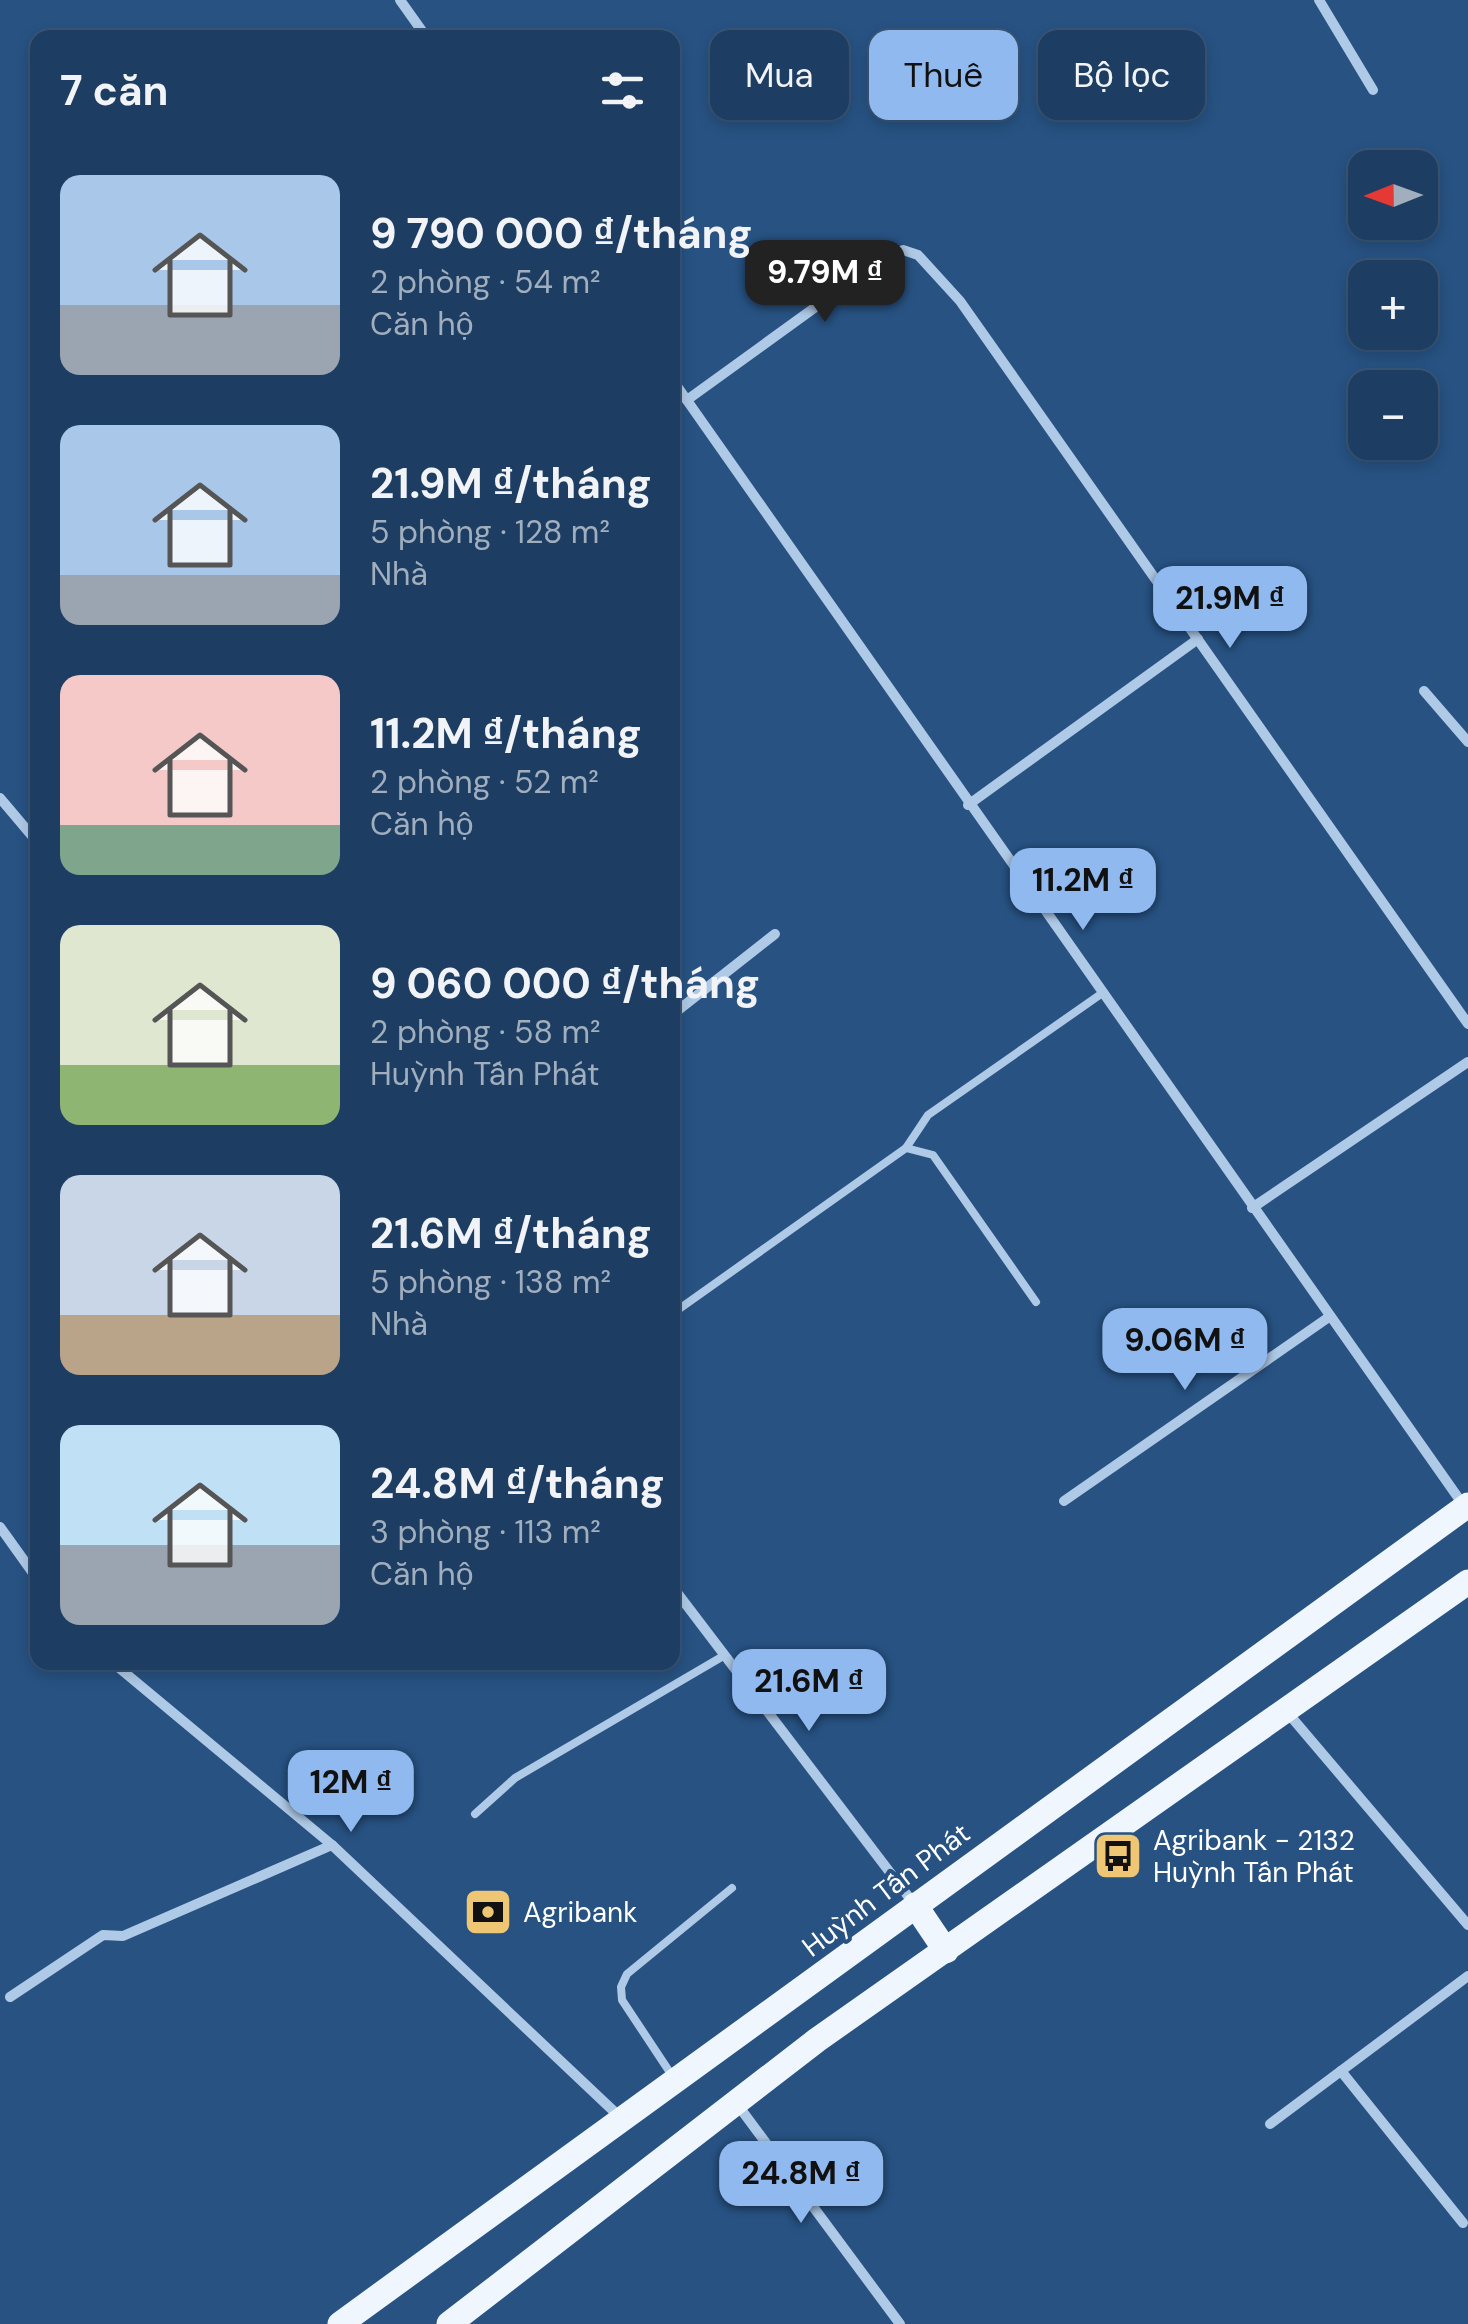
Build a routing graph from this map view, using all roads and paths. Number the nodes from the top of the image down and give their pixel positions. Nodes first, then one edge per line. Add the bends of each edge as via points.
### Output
1 (400, 0) edge
2 (1319, 0) edge
3 (421, 30) edge
4 (1372, 90) dead end
5 (680, 391) edge
6 (687, 400) junction
7 (1198, 640) junction
8 (1424, 690) dead end
9 (1468, 742) edge
10 (0, 798) edge
11 (968, 804) junction
12 (30, 834) edge
13 (776, 934) dead end
14 (1101, 994) junction
15 (680, 1009) edge
16 (1468, 1024) edge
17 (1468, 1062) edge
18 (906, 1148) junction
19 (1252, 1208) junction
20 (1036, 1302) dead end
21 (680, 1308) edge
22 (1329, 1317) junction
23 (1064, 1501) dead end
24 (1466, 1506) edge
25 (0, 1528) edge
26 (30, 1569) edge
27 (1468, 1582) edge
28 (680, 1596) edge
29 (725, 1654) junction
30 (122, 1670) edge
31 (1287, 1711) junction
32 (475, 1814) dead end
33 (332, 1845) junction
34 (732, 1888) dead end
35 (915, 1905) junction
36 (1468, 1924) edge
37 (946, 1951) junction
38 (1468, 1976) edge
39 (10, 1997) dead end
40 (1341, 2071) junction
41 (676, 2080) junction
42 (736, 2103) junction
43 (622, 2120) junction
44 (1270, 2124) dead end
45 (1463, 2223) dead end
46 (340, 2324) edge
47 (449, 2324) edge
48 (900, 2324) edge

1 - 3 street
2 - 4 street
5 - 6 street
6 - 7 street via 882,259 903,250 918,255 960,301
6 - 11 street
7 - 11 street
7 - 16 street
8 - 9 street
10 - 12 street
11 - 14 street
13 - 15 street
14 - 18 lane via 928,1114
14 - 19 street
17 - 19 street
18 - 20 lane via 933,1154
18 - 21 lane
19 - 22 street
22 - 23 street
22 - 24 street
24 - 35 main road, Huỳnh Tấn Phát
25 - 26 street
27 - 31 main road
28 - 29 street
29 - 32 lane via 514,1778
29 - 35 street
30 - 33 street
31 - 36 street
31 - 37 main road
33 - 39 street via 124,1936 103,1935
33 - 43 street
34 - 41 lane via 626,1974 621,1988 622,2000
35 - 37 main road
35 - 41 main road, Huỳnh Tấn Phát
37 - 42 main road
38 - 40 street
40 - 44 street
40 - 45 street
41 - 43 main road, Huỳnh Tấn Phát
42 - 47 main road
42 - 48 street
43 - 46 main road, Huỳnh Tấn Phát

